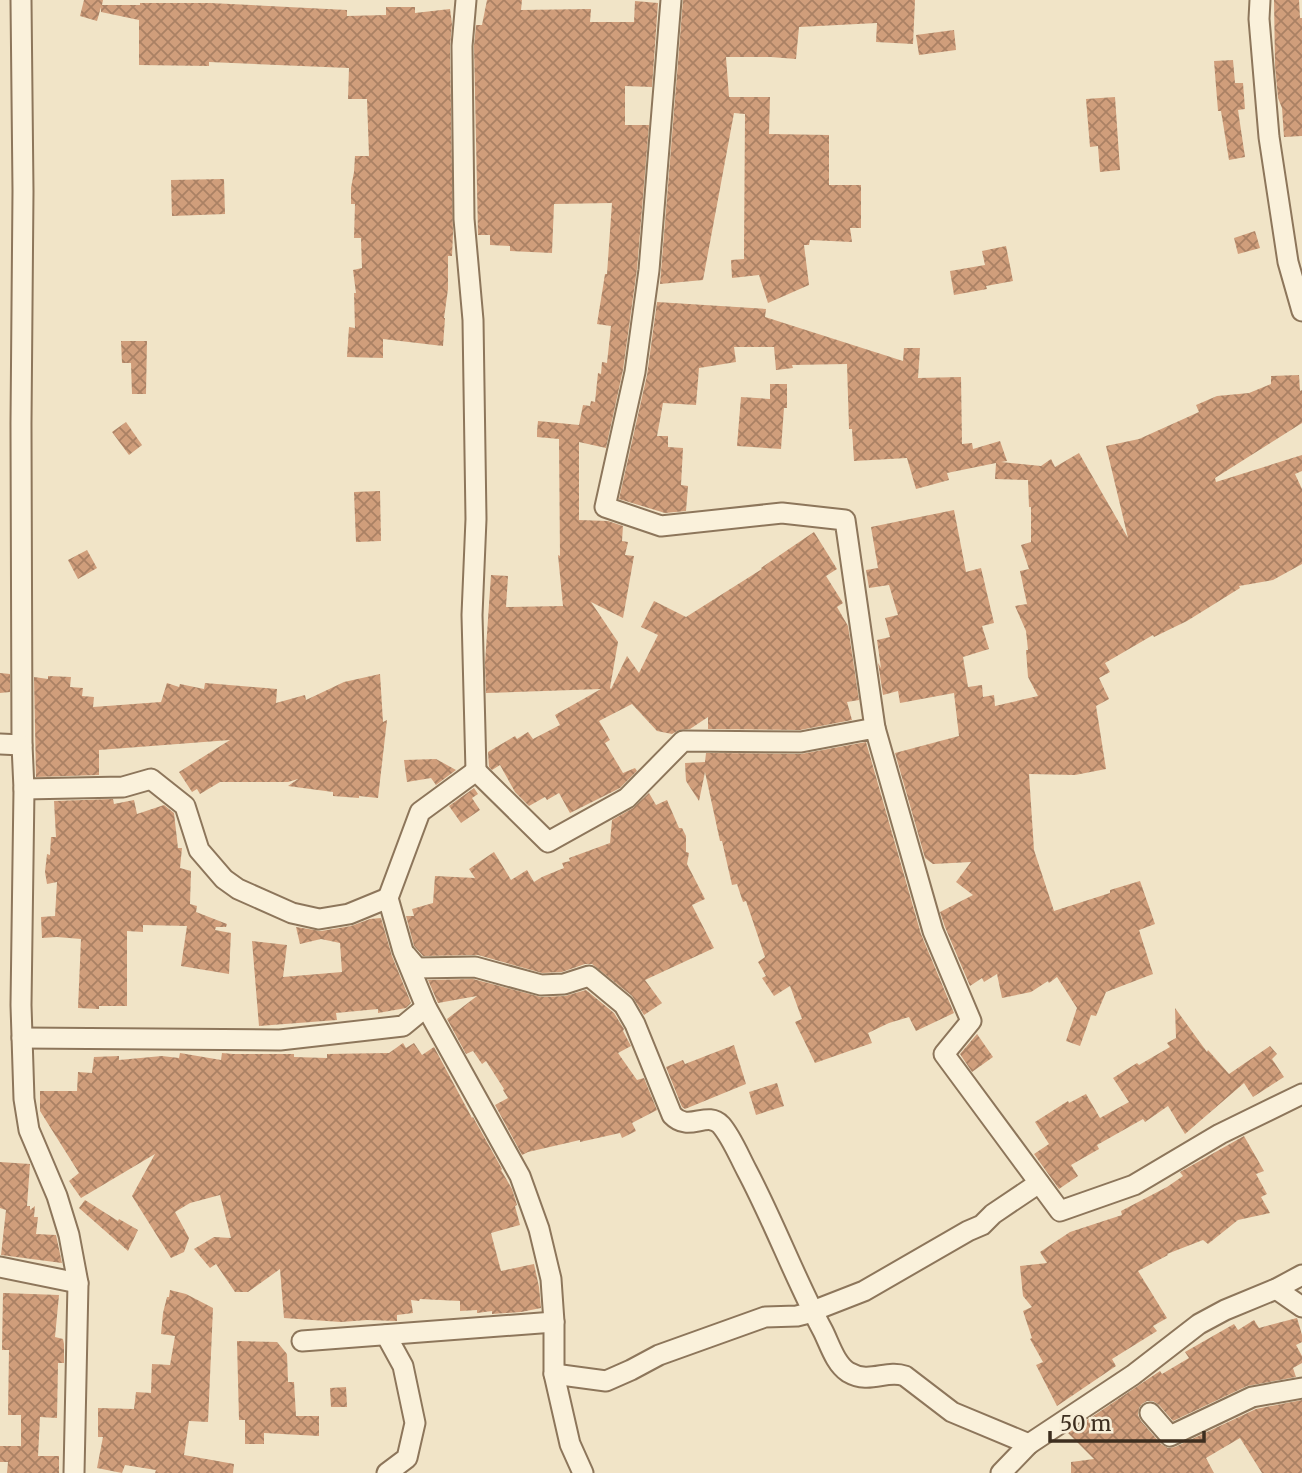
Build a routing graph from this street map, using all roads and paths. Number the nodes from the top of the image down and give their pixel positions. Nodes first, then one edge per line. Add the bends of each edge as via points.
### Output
1 (20, 0) edge
2 (466, 0) edge
3 (671, 0) edge
4 (1260, 0) edge
5 (1302, 311) edge
6 (875, 728) junction
7 (0, 744) edge
8 (22, 745) junction
9 (476, 771) junction
10 (24, 789) junction
11 (388, 898) junction
12 (403, 951) junction
13 (426, 1007) junction
14 (22, 1038) junction
15 (1302, 1094) edge
16 (1039, 1183) junction
17 (0, 1267) edge
18 (1302, 1275) edge
19 (78, 1283) junction
20 (1276, 1289) junction
21 (1302, 1307) edge
22 (812, 1311) junction
23 (554, 1322) junction
24 (386, 1335) junction
25 (302, 1341) dead end
26 (554, 1374) junction
27 (1302, 1388) edge
28 (1150, 1413) dead end
29 (1029, 1444) junction
30 (75, 1473) edge
31 (387, 1473) edge
32 (583, 1473) edge
33 (1001, 1473) edge

1 - 8 street
2 - 9 street via 462,46 464,219 473,333
3 - 6 street via 649,270 635,372 605,507 662,526 782,513 845,520
4 - 5 street via 1269,137 1289,262
6 - 9 street via 801,742 683,741 627,799 548,842
6 - 16 street via 933,931 971,1021 944,1054
7 - 8 street
8 - 10 street
9 - 11 street via 419,812
10 - 11 street via 123,787 151,779 185,806 199,850 239,889 292,914 318,919 349,914
10 - 14 street
11 - 12 street
12 - 13 street
12 - 22 street via 417,968 475,967 541,985 564,984 589,975 611,994 635,1024 672,1115 686,1123 718,1122 727,1134 768,1210
13 - 14 street via 403,1026 280,1040
13 - 23 street via 520,1176 551,1279
14 - 19 street via 29,1130 57,1196
15 - 16 street via 1220,1134 1134,1185 1060,1211
16 - 22 street via 982,1225 864,1291
17 - 19 street
18 - 20 street
19 - 30 street
20 - 21 street
20 - 29 street via 1199,1324 1133,1375
22 - 26 street via 765,1317 659,1355 606,1381
22 - 29 street via 841,1366 851,1373 867,1378 900,1374 952,1412
23 - 24 street
23 - 26 street
24 - 25 street
24 - 31 street via 403,1366 415,1423 407,1458
26 - 32 street via 570,1444
27 - 28 street via 1252,1397 1170,1436
29 - 33 street

